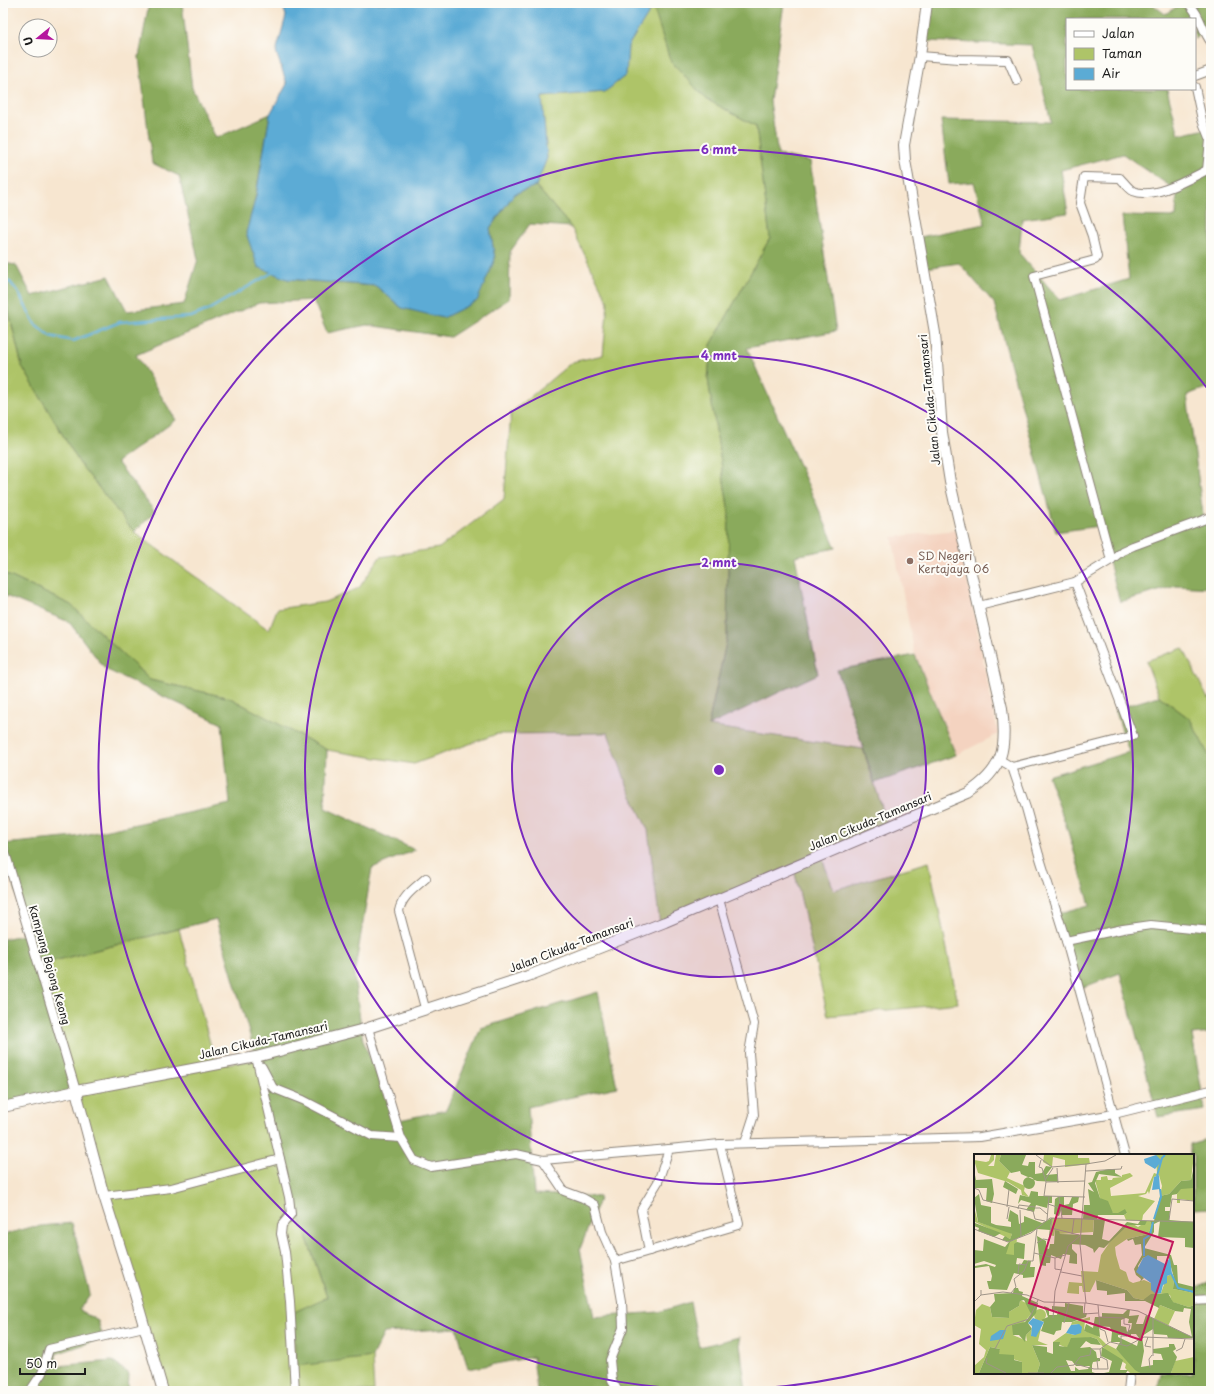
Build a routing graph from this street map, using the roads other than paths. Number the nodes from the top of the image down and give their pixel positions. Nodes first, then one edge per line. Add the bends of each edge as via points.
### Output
1 (927, 3) edge
2 (1188, 3) edge
3 (1211, 42) edge
4 (920, 56) junction
5 (1211, 70) edge
6 (1196, 76) edge
7 (1017, 81) dead end
8 (1196, 90) edge
9 (1209, 170) edge
10 (1211, 517) edge
11 (1111, 560) junction
12 (1075, 582) junction
13 (979, 606) junction
14 (1000, 760) junction
15 (1012, 767) junction
16 (3, 845) edge
17 (426, 878) dead end
18 (719, 899) junction
19 (1211, 931) edge
20 (1066, 941) junction
21 (425, 1008) junction
22 (368, 1028) junction
23 (256, 1056) junction
24 (1211, 1090) edge
25 (76, 1091) junction
26 (3, 1107) edge
27 (1114, 1114) junction
28 (401, 1138) junction
29 (745, 1143) junction
30 (720, 1144) junction
31 (669, 1149) junction
32 (1125, 1154) edge
33 (280, 1159) junction
34 (543, 1160) junction
35 (104, 1196) junction
36 (649, 1251) junction
37 (615, 1261) junction
38 (1211, 1300) edge
39 (1194, 1301) edge
40 (144, 1327) junction
41 (1130, 1374) edge
42 (31, 1390) edge
43 (163, 1391) edge
44 (295, 1391) edge
45 (618, 1391) edge
46 (1128, 1391) edge

1 - 4 street, Jalan Cikuda–Tamansari
2 - 3 street via 1195,9 1205,35
4 - 7 street via 1008,60
4 - 13 street, Jalan Cikuda–Tamansari via 904,144 905,160 935,333 942,432 950,482
5 - 6 street
8 - 9 street via 1202,120 1210,140
9 - 11 street via 1166,190 1145,193 1133,191 1120,178 1084,177 1080,203 1097,257 1095,260 1034,276
10 - 11 street via 1133,546
11 - 12 street
12 - 13 street
12 - 15 street via 1133,736
13 - 14 street, Jalan Cikuda–Tamansari via 1002,708 1004,742
14 - 15 street
14 - 18 street, Jalan Cikuda–Tamansari via 991,774 968,793
15 - 20 street
16 - 25 street, Kampung Bojong Keong
17 - 21 street via 404,898 399,911
18 - 21 street, Jalan Cikuda–Tamansari via 528,976
18 - 29 street via 754,1024 749,1053 754,1115
19 - 20 street via 1152,925 1123,928
20 - 27 street
21 - 22 street, Jalan Cikuda–Tamansari
22 - 23 street, Jalan Cikuda–Tamansari
22 - 28 street
23 - 25 street, Jalan Cikuda–Tamansari
23 - 28 street via 273,1088 303,1100 372,1136
23 - 33 street
24 - 27 street
25 - 26 street, Jalan Cikuda–Tamansari
25 - 35 street
27 - 29 street via 980,1137
27 - 32 street
28 - 34 street via 414,1160 431,1167 516,1154
29 - 30 street
30 - 31 street
30 - 36 street via 738,1225
31 - 34 street
31 - 36 street via 658,1182 641,1210
33 - 35 street via 171,1188
33 - 44 street via 291,1214 282,1225 281,1234 290,1300
34 - 37 street via 564,1191 594,1205
35 - 40 street
36 - 37 street
37 - 45 street via 622,1301 623,1328 610,1360 612,1381
38 - 39 street
40 - 42 street via 49,1349 42,1373
40 - 43 street
41 - 46 street

